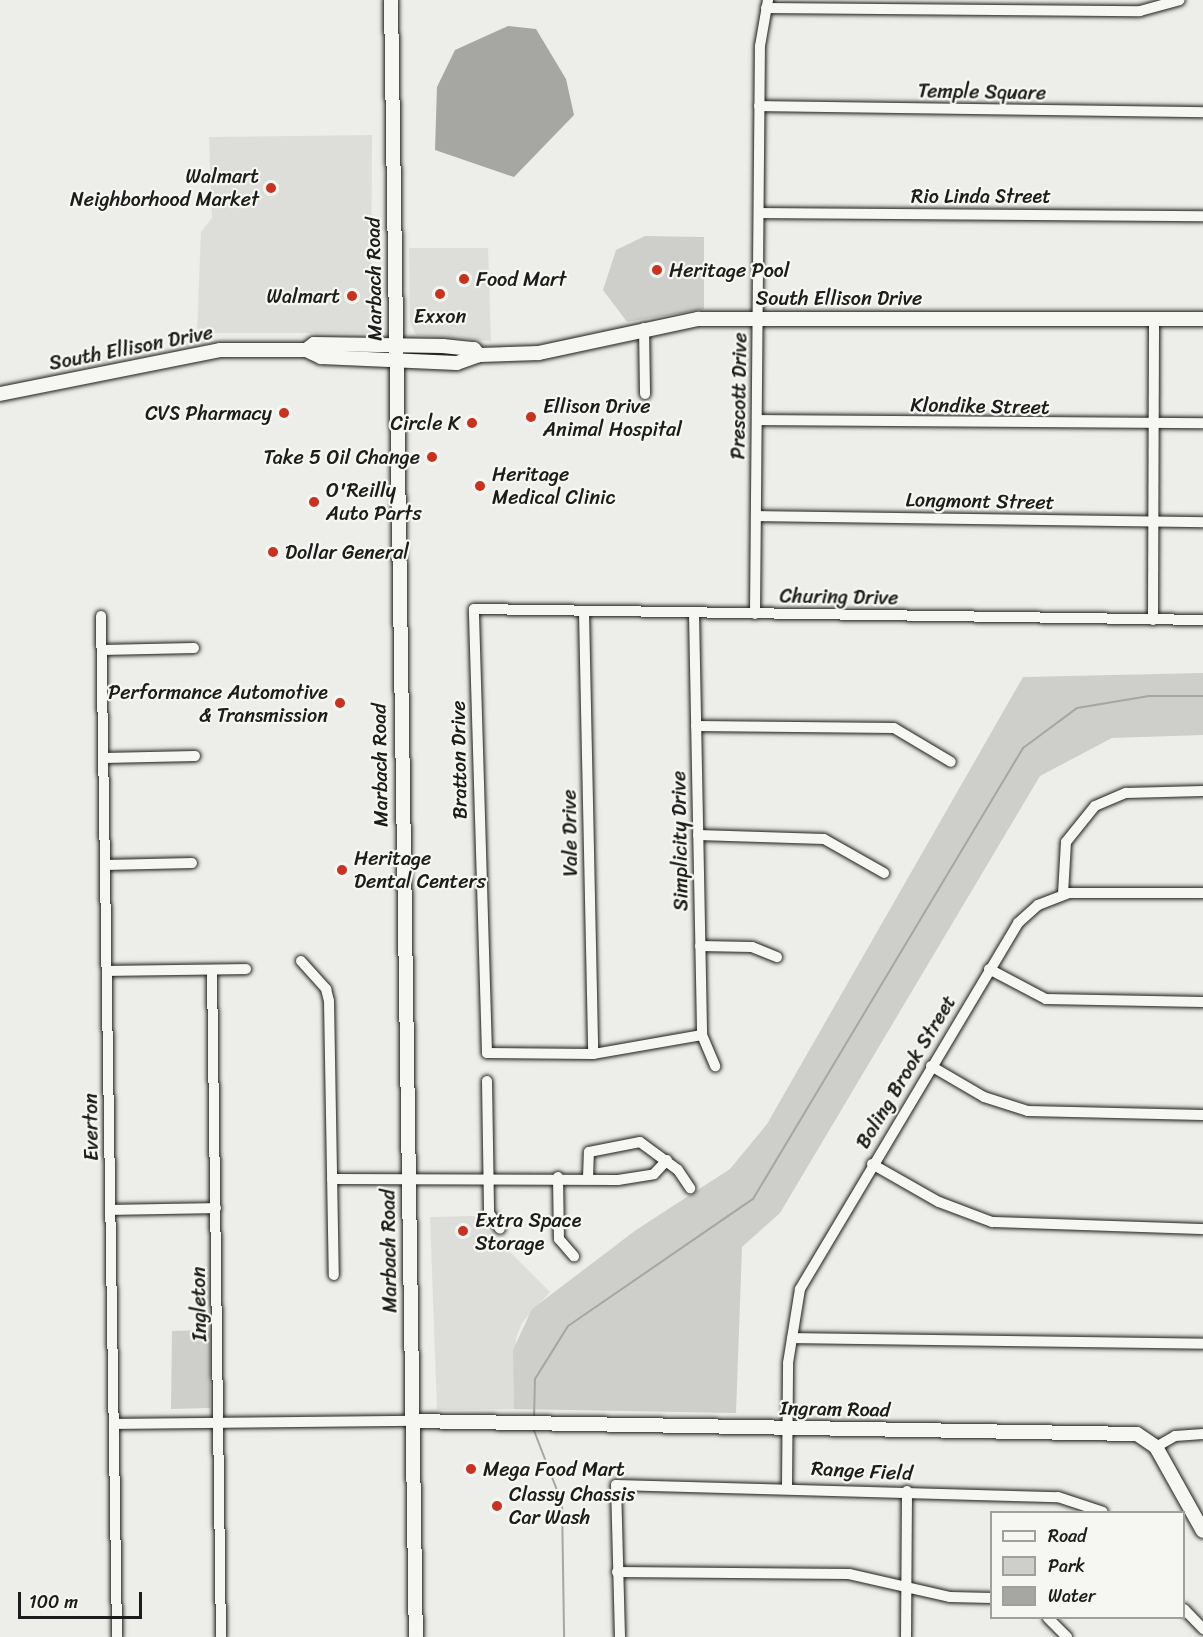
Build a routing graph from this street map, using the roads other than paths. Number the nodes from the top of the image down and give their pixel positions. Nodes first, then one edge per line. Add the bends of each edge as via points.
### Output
1 (391, 0) edge
2 (1180, 0) edge
3 (767, 4) edge
4 (759, 106) junction
5 (1203, 112) edge
6 (759, 213) junction
7 (1203, 216) edge
8 (758, 316) junction
9 (1203, 319) edge
10 (1154, 320) junction
11 (644, 328) junction
12 (395, 346) junction
13 (443, 346) junction
14 (306, 350) junction
15 (479, 355) junction
16 (395, 362) junction
17 (444, 362) junction
18 (0, 394) edge
19 (645, 394) dead end
20 (756, 420) junction
21 (1203, 423) edge
22 (1154, 424) junction
23 (756, 516) junction
24 (1153, 521) junction
25 (1203, 522) edge
26 (474, 609) joint
27 (584, 612) junction
28 (694, 614) junction
29 (755, 614) junction
30 (101, 616) dead end
31 (1153, 620) junction
32 (1203, 620) edge
33 (194, 648) dead end
34 (102, 650) junction
35 (696, 726) junction
36 (195, 756) dead end
37 (104, 758) junction
38 (951, 762) dead end
39 (1203, 791) edge
40 (699, 835) junction
41 (192, 863) dead end
42 (105, 865) junction
43 (884, 873) dead end
44 (1203, 893) edge
45 (1063, 894) junction
46 (700, 946) junction
47 (777, 957) dead end
48 (301, 961) dead end
49 (246, 969) dead end
50 (989, 969) junction
51 (212, 970) junction
52 (107, 971) junction
53 (1203, 1002) edge
54 (702, 1035) junction
55 (593, 1054) junction
56 (715, 1066) dead end
57 (931, 1066) junction
58 (487, 1081) dead end
59 (1203, 1115) edge
60 (667, 1160) junction
61 (872, 1164) junction
62 (406, 1176) junction
63 (558, 1177) junction
64 (588, 1178) junction
65 (332, 1179) junction
66 (488, 1179) junction
67 (690, 1188) dead end
68 (216, 1208) junction
69 (111, 1210) junction
70 (500, 1229) dead end
71 (1203, 1229) edge
72 (574, 1256) dead end
73 (334, 1275) dead end
74 (792, 1338) junction
75 (1203, 1344) edge
76 (412, 1421) junction
77 (219, 1422) junction
78 (114, 1424) junction
79 (787, 1427) junction
80 (1203, 1434) edge
81 (1156, 1447) junction
82 (787, 1486) junction
83 (907, 1491) junction
84 (1100, 1511) edge
85 (1203, 1531) edge
86 (617, 1572) junction
87 (907, 1586) junction
88 (990, 1598) edge
89 (1185, 1610) edge
90 (1050, 1619) edge
91 (1203, 1629) edge
92 (117, 1637) edge
93 (222, 1637) edge
94 (417, 1637) edge
95 (620, 1637) edge
96 (906, 1637) edge
97 (1067, 1637) edge

1 - 12 street, Marbach Road
2 - 3 street via 1140,11
3 - 4 street, Prescott Drive
4 - 5 street, Temple Square
4 - 6 street, Prescott Drive
6 - 7 street, Rio Linda Street
6 - 8 street, Prescott Drive
8 - 10 street, South Ellison Drive
8 - 11 street, South Ellison Drive
8 - 20 street, Prescott Drive
9 - 10 street, South Ellison Drive
10 - 22 street
11 - 15 street, South Ellison Drive via 538,353
11 - 19 street
12 - 13 street, South Ellison Drive
12 - 14 street, South Ellison Drive via 314,344
12 - 16 street, Marbach Road
13 - 15 street, South Ellison Drive via 474,349
13 - 17 street
14 - 16 street, South Ellison Drive via 321,357
14 - 18 street, South Ellison Drive via 182,355
15 - 17 street, South Ellison Drive
16 - 17 street, South Ellison Drive
16 - 62 street, Marbach Road
20 - 22 street, Klondike Street
20 - 23 street, Prescott Drive
21 - 22 street, Klondike Street
22 - 24 street
23 - 24 street, Longmont Street
23 - 29 street, Prescott Drive
24 - 25 street, Longmont Street
24 - 31 street
26 - 27 street, Churing Drive
26 - 55 street, Bratton Drive via 487,1053
27 - 28 street, Churing Drive
27 - 55 street, Vale Drive
28 - 29 street, Churing Drive
28 - 35 street, Simplicity Drive
29 - 31 street, Churing Drive
30 - 34 street, Everton
31 - 32 street, Churing Drive
33 - 34 street
34 - 37 street, Everton
35 - 38 street via 894,728
35 - 40 street, Simplicity Drive
36 - 37 street
37 - 42 street, Everton
39 - 45 street via 1126,793 1095,806 1066,842
40 - 43 street via 824,839
40 - 46 street, Simplicity Drive
41 - 42 street
42 - 52 street, Everton
44 - 45 street, Boling Brook Street
45 - 50 street, Boling Brook Street via 1022,918
46 - 47 street via 752,946
46 - 54 street, Simplicity Drive
48 - 65 street via 326,989 329,1001
49 - 51 street
50 - 53 street via 1046,999
50 - 57 street, Boling Brook Street
51 - 52 street
51 - 68 street, Ingleton
52 - 69 street, Everton
54 - 55 street
54 - 56 street, Simplicity Drive
57 - 59 street via 984,1097 1028,1111
57 - 61 street, Boling Brook Street
58 - 66 street
60 - 64 street via 642,1177
60 - 64 street via 640,1142 589,1152
60 - 67 street
61 - 71 street via 939,1202 992,1222
61 - 74 street, Boling Brook Street via 800,1289
62 - 65 street
62 - 66 street
62 - 76 street, Marbach Road
63 - 64 street
63 - 66 street
63 - 72 street via 559,1239
65 - 73 street
66 - 70 street via 489,1213
68 - 69 street
68 - 77 street, Ingleton
69 - 78 street, Everton
74 - 75 street
74 - 79 street, Boling Brook Street
76 - 77 street
76 - 79 street, Ingram Road
76 - 94 street, Marbach Road
77 - 78 street
77 - 93 street, Ingleton
78 - 92 street, Everton
79 - 81 street, Ingram Road via 1129,1433
79 - 82 street, Boling Brook Street
80 - 81 street via 1175,1436
81 - 85 street
82 - 83 street, Range Field
82 - 86 street, Range Field via 616,1485
83 - 84 street, Range Field via 1058,1497
83 - 87 street
86 - 87 street via 849,1574
86 - 95 street
87 - 88 street via 951,1597
87 - 96 street
89 - 91 street
90 - 97 street

